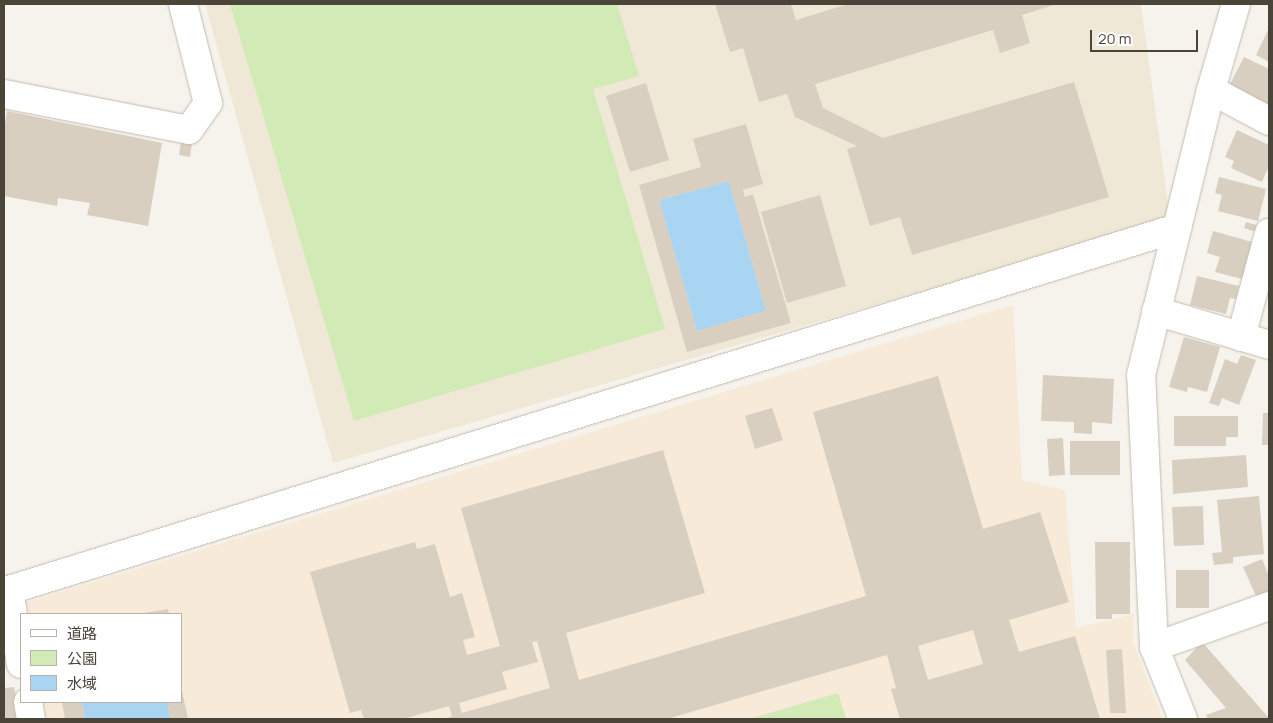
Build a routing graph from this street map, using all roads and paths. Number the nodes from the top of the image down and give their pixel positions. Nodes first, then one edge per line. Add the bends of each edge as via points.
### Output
1 (183, 4) edge
2 (1236, 4) edge
3 (1211, 90) junction
4 (4, 94) edge
5 (1269, 121) edge
6 (1177, 228) junction
7 (1269, 233) edge
8 (1156, 311) junction
9 (1241, 338) junction
10 (1269, 345) edge
11 (1269, 606) edge
12 (1154, 647) junction
13 (20, 658) edge
14 (28, 703) edge
15 (31, 719) edge
16 (1183, 719) edge

1 - 4 street via 208,103 189,130
2 - 3 street
3 - 5 street
3 - 6 street
6 - 8 street
6 - 13 street via 9,590
7 - 9 street
8 - 9 street
8 - 12 street via 1141,375
9 - 10 street
11 - 12 street
12 - 16 street
14 - 15 street

